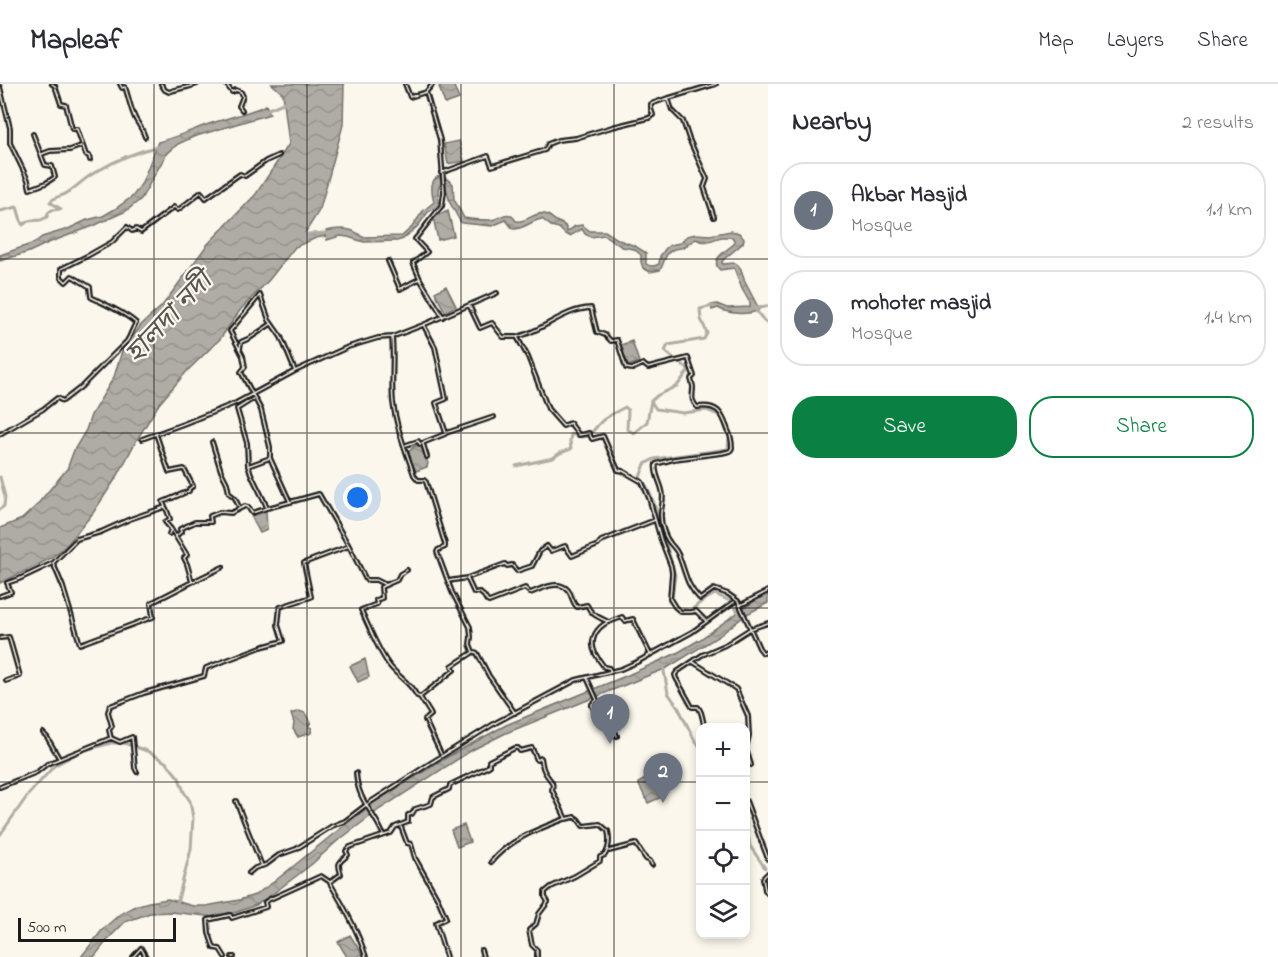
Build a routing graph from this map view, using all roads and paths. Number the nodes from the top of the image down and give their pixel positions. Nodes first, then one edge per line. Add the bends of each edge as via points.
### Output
1 (52, 84) edge
2 (120, 84) edge
3 (161, 84) edge
4 (197, 84) edge
5 (226, 84) edge
6 (405, 84) edge
7 (432, 84) edge
8 (716, 84) edge
9 (0, 87) edge
10 (426, 92) junction
11 (668, 98) junction
12 (242, 110) dead end
13 (33, 134) dead end
14 (145, 137) dead end
15 (82, 146) junction
16 (41, 154) junction
17 (279, 155) dead end
18 (90, 160) dead end
19 (441, 174) junction
20 (714, 217) dead end
21 (388, 261) dead end
22 (420, 279) junction
23 (496, 293) dead end
24 (470, 305) junction
25 (443, 317) junction
26 (272, 324) junction
27 (423, 325) junction
28 (392, 337) junction
29 (517, 337) junction
30 (240, 350) junction
31 (295, 371) junction
32 (251, 393) junction
33 (254, 399) junction
34 (494, 417) dead end
35 (446, 433) junction
36 (0, 434) edge
37 (156, 434) junction
38 (142, 439) dead end
39 (212, 442) dead end
40 (422, 443) junction
41 (404, 445) junction
42 (428, 457) dead end
43 (270, 458) junction
44 (248, 466) junction
45 (290, 502) junction
46 (165, 507) junction
47 (240, 508) junction
48 (267, 508) junction
49 (655, 520) junction
50 (171, 530) junction
51 (170, 534) dead end
52 (176, 536) junction
53 (350, 546) junction
54 (53, 563) junction
55 (223, 567) dead end
56 (407, 570) dead end
57 (467, 578) junction
58 (448, 581) junction
59 (192, 582) junction
60 (386, 585) junction
61 (768, 591) edge
62 (0, 596) edge
63 (735, 601) junction
64 (741, 607) junction
65 (608, 622) junction
66 (706, 622) junction
67 (768, 623) edge
68 (750, 629) junction
69 (0, 638) edge
70 (473, 652) junction
71 (768, 652) edge
72 (650, 655) junction
73 (693, 662) junction
74 (611, 672) junction
75 (587, 677) junction
76 (6, 681) dead end
77 (420, 698) junction
78 (515, 713) junction
79 (703, 723) edge
80 (43, 733) dead end
81 (617, 736) dead end
82 (111, 738) junction
83 (442, 756) junction
84 (60, 759) junction
85 (751, 765) dead end
86 (137, 772) dead end
87 (356, 773) dead end
88 (0, 787) edge
89 (236, 801) dead end
90 (366, 806) junction
91 (750, 812) edge
92 (566, 819) junction
93 (401, 826) junction
94 (383, 835) junction
95 (608, 851) junction
96 (768, 859) edge
97 (491, 862) dead end
98 (652, 864) dead end
99 (262, 866) junction
100 (249, 873) dead end
101 (768, 873) edge
102 (330, 882) junction
103 (768, 894) edge
104 (481, 950) dead end
105 (133, 957) edge
106 (146, 957) edge
107 (225, 957) edge
108 (366, 957) edge
109 (446, 957) edge
110 (483, 957) edge
111 (537, 957) edge

1 - 15 street via 61,104 66,105 72,129 77,129
2 - 14 street via 125,87
3 - 4 street via 169,92
5 - 12 street via 231,92 241,92
6 - 10 street via 410,97
7 - 10 street
8 - 11 street
9 - 16 street via 10,143 30,189 55,178 52,166 45,165
10 - 19 street via 440,140
11 - 19 street via 651,104 649,118 558,140 545,150 492,166 488,156
11 - 20 street via 672,110 683,121 707,179 704,188
13 - 16 street
15 - 16 street
15 - 18 street
17 - 36 street via 245,176 240,174 206,198 201,192 178,210 174,207 141,232 127,227 112,242 62,269 61,277 66,282 72,276 80,280 90,287 91,297 136,323 132,334 63,401 57,398
19 - 22 street via 442,206 415,239 427,252 412,263
21 - 22 street via 400,289
22 - 25 street
23 - 24 street
24 - 25 street
24 - 29 street via 480,328 492,323 503,337
25 - 27 street
26 - 30 street via 241,342
26 - 30 street via 260,295 230,331
26 - 31 street
27 - 28 street
27 - 35 street via 435,347 446,399 436,403
28 - 31 street via 348,346
28 - 41 street via 393,402
29 - 49 street via 553,416 562,426 570,423 579,435 589,433 592,439 603,436 618,470 642,482
29 - 63 street via 577,310 591,308 597,332 611,341 617,340 626,368 643,364 648,368 688,358 694,376 691,394 695,405 721,413 732,448 656,464 663,491 660,515 668,542 678,554 691,589 700,599 714,589
30 - 32 street via 245,368 241,372
31 - 32 street
32 - 33 street
32 - 37 street via 236,403
33 - 43 street via 264,416
33 - 44 street via 237,409 247,443
34 - 35 street
35 - 40 street
37 - 38 street
37 - 46 street via 169,472 184,469 193,486 163,502
39 - 47 street via 229,493
40 - 41 street
40 - 42 street
41 - 58 street via 414,475 426,482 434,505 446,546 437,552
43 - 44 street
43 - 45 street
44 - 48 street
45 - 48 street
45 - 53 street via 319,494
46 - 50 street via 170,519 165,522
46 - 54 street via 77,539
47 - 48 street via 248,507 252,513
47 - 52 street via 210,516 211,522 195,522 180,529
49 - 57 street via 572,556 565,546 551,552 547,546 540,550 532,566 516,571 505,564
49 - 66 street via 672,573 671,603 681,612 696,611
50 - 51 street
50 - 52 street
52 - 59 street via 188,555 184,558
53 - 60 street via 366,580
53 - 82 street via 304,563 311,597 280,608 278,625 283,641 206,668 204,676 110,706
54 - 59 street via 80,644 153,617 151,603
54 - 62 street via 7,584 11,592
55 - 59 street
56 - 60 street
57 - 58 street
57 - 65 street via 474,593 479,592 489,602 525,588 530,593 560,586 570,592 574,605 587,605 591,613
58 - 70 street via 470,627
60 - 77 street via 381,587 382,598 376,600 377,604 361,610 389,666
61 - 64 street
63 - 64 street
63 - 66 street
64 - 68 street
65 - 72 street via 622,617 625,621 633,620
65 - 74 street via 600,627 593,642 596,655
66 - 72 street
67 - 68 street
68 - 71 street via 762,652
68 - 73 street
69 - 76 street via 9,637 20,676
70 - 77 street via 452,666 454,670
70 - 78 street
72 - 74 street
73 - 79 street via 675,675 691,706 698,706
73 - 85 street via 736,689 748,716 746,749
74 - 75 street
75 - 78 street
75 - 81 street via 597,700 591,705 598,718 608,716
77 - 83 street via 431,715 425,720
78 - 83 street
80 - 84 street
82 - 84 street
82 - 86 street via 120,742 132,737
83 - 90 street
84 - 88 street
87 - 90 street
89 - 99 street
90 - 94 street
90 - 99 street
91 - 96 street
92 - 93 street via 541,758 537,760 532,748 518,748 450,785 433,797 431,804 415,809
92 - 95 street via 575,817 583,826 605,827 610,839
92 - 97 street via 513,842
93 - 94 street
93 - 109 street via 446,918 436,923
94 - 102 street via 350,847 338,865 341,874
95 - 98 street via 636,844
95 - 111 street via 600,856 600,861 545,892 548,902 529,930
99 - 100 street
101 - 103 street via 763,881
102 - 107 street via 321,876 267,900 266,907 232,918 230,915 208,920 213,948 220,949
102 - 108 street
104 - 110 street
105 - 106 street via 141,948

